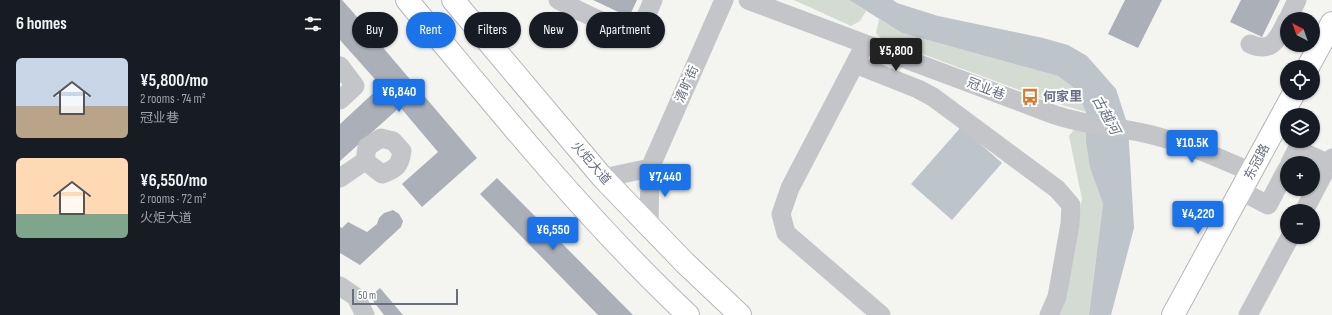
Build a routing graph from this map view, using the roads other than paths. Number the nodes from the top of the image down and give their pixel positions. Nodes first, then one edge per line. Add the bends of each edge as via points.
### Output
1 (407, 0) edge
2 (453, 0) edge
3 (558, 0) edge
4 (653, 0) edge
5 (724, 0) edge
6 (748, 0) edge
7 (1297, 0) edge
8 (1291, 12) edge
9 (1332, 23) edge
10 (1280, 34) edge
11 (866, 44) junction
12 (1250, 44) dead end
13 (1312, 60) edge
14 (855, 64) junction
15 (340, 66) edge
16 (520, 81) junction
17 (340, 100) edge
18 (1290, 100) edge
19 (492, 103) junction
20 (1294, 156) edge
21 (1309, 156) edge
22 (365, 161) dead end
23 (1320, 162) edge
24 (1329, 167) edge
25 (650, 168) junction
26 (1251, 172) junction
27 (340, 178) edge
28 (603, 178) junction
29 (1280, 182) edge
30 (1241, 191) junction
31 (1308, 204) edge
32 (649, 227) junction
33 (1286, 244) edge
34 (340, 286) edge
35 (365, 315) edge
36 (688, 315) edge
37 (740, 315) edge
38 (881, 315) edge
39 (1049, 315) edge
40 (1173, 315) edge
41 (1248, 315) edge

1 - 19 main road
2 - 16 main road, 火炬大道
3 - 4 street via 615,27 627,29 636,28 644,20
5 - 25 street, 清旷街
6 - 11 street, 冠业巷
7 - 8 street
9 - 13 main road
10 - 12 street via 1272,45 1260,47
11 - 14 street
11 - 26 street, 冠业巷 via 1070,120 1140,132 1190,146
14 - 38 street via 790,188 781,214 786,232
14 - 39 street via 933,97 1057,189 1071,205 1057,297
15 - 17 street via 355,86
16 - 19 main road via 504,84 498,89
16 - 28 main road, 火炬大道
18 - 26 main road, 东冠路
19 - 36 main road via 626,256
20 - 21 street via 1297,149
22 - 27 street
23 - 24 street
24 - 31 street
25 - 28 street
25 - 32 street, 清旷街
26 - 30 main road, 东冠路
28 - 32 main road, 火炬大道
29 - 30 street via 1268,205
30 - 40 main road, 东冠路
32 - 37 main road, 火炬大道
33 - 41 street
34 - 35 street via 356,297

